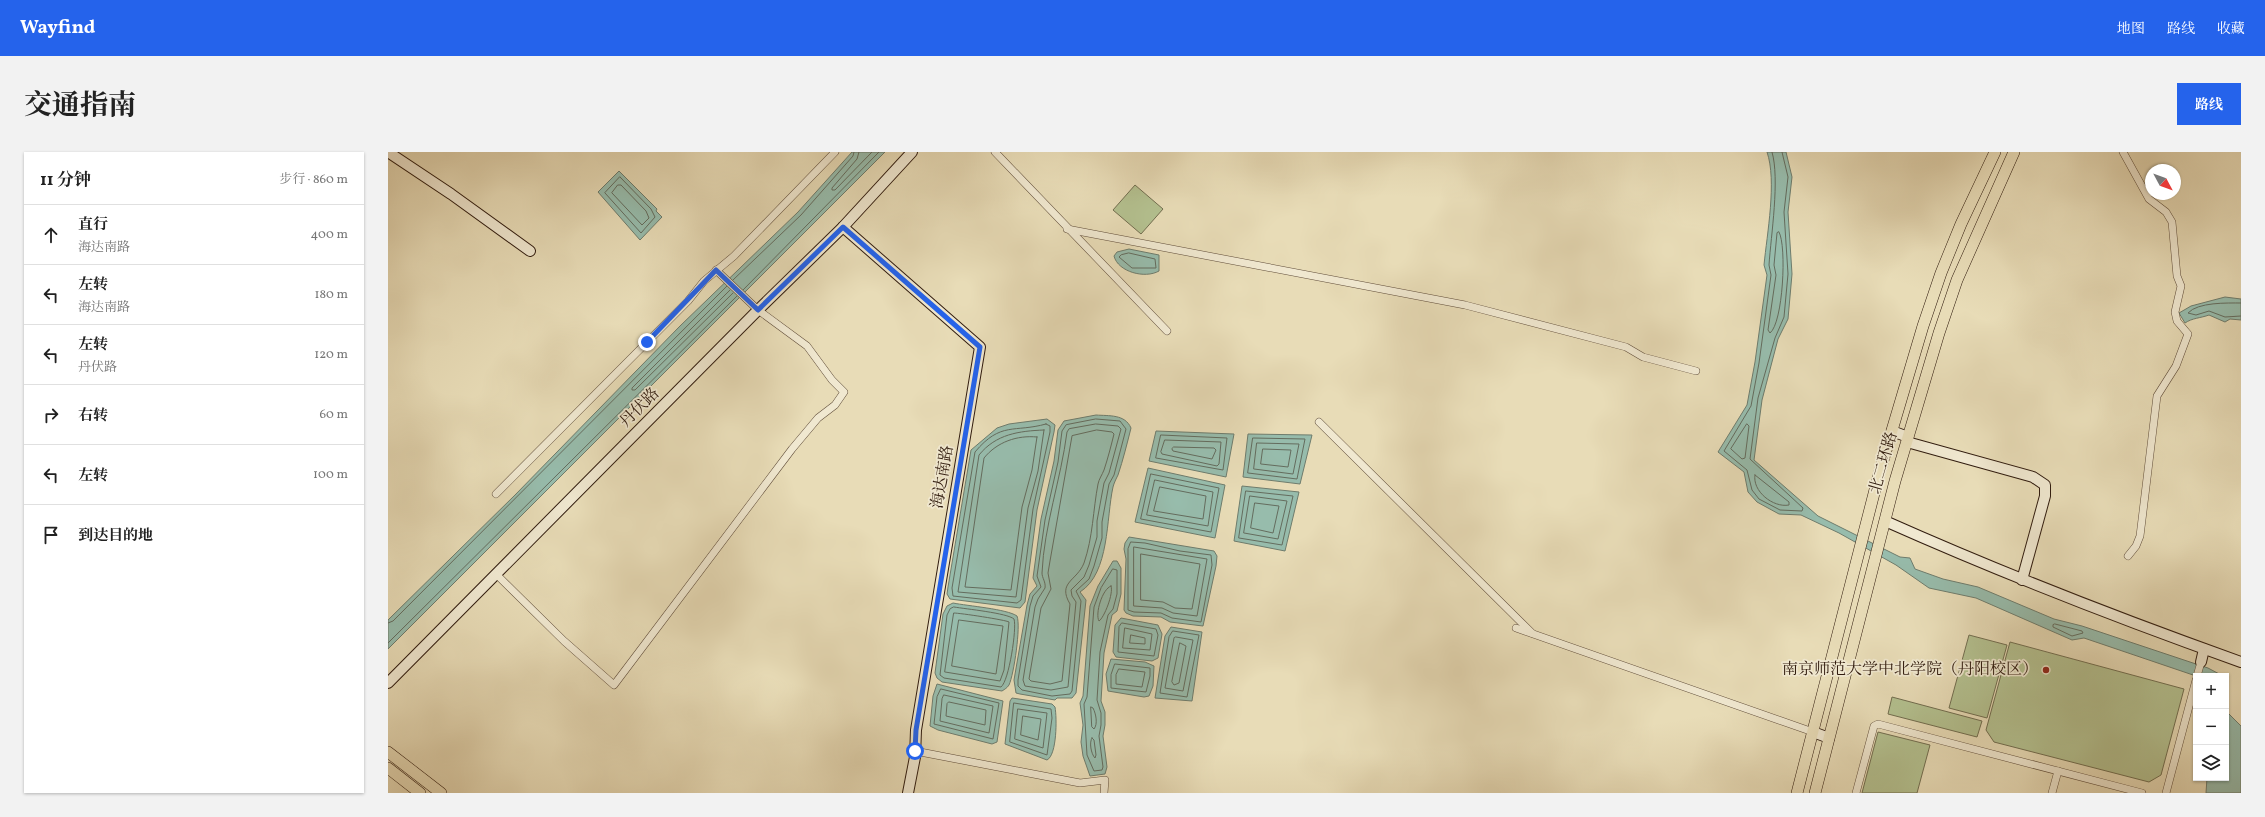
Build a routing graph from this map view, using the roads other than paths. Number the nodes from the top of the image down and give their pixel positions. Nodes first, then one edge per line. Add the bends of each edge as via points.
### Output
1 (388, 152) edge
2 (835, 152) edge
3 (912, 152) edge
4 (995, 152) edge
5 (1995, 152) edge
6 (2014, 152) edge
7 (2123, 152) edge
8 (843, 227) junction
9 (1067, 229) junction
10 (530, 251) dead end
11 (719, 273) junction
12 (758, 310) junction
13 (1167, 331) dead end
14 (1696, 371) dead end
15 (1319, 422) dead end
16 (1892, 431) junction
17 (1908, 440) junction
18 (496, 494) dead end
19 (1885, 521) junction
20 (2128, 556) dead end
21 (496, 574) junction
22 (2022, 580) junction
23 (1516, 628) dead end
24 (1532, 633) junction
25 (2204, 649) junction
26 (2201, 662) joint
27 (2241, 662) edge
28 (2198, 673) edge
29 (388, 683) edge
30 (2193, 691) edge
31 (1813, 732) junction
32 (1829, 738) junction
33 (915, 751) junction
34 (388, 752) edge
35 (388, 768) edge
36 (2058, 771) junction
37 (420, 793) edge
38 (441, 793) edge
39 (908, 793) edge
40 (1104, 793) edge
41 (1797, 793) edge
42 (1815, 793) edge
43 (1856, 793) edge
44 (2052, 793) edge
45 (2142, 793) edge
46 (2166, 793) edge

1 - 10 street
2 - 11 street
3 - 8 street, 丹伏路
4 - 9 street
5 - 16 main road, 北二环路 via 1941,273
6 - 17 main road, 北二环路 via 1957,280
7 - 20 street via 2149,199 2166,212 2172,222 2177,276 2181,286 2175,312 2177,321 2188,334 2176,366 2157,396 2140,536
8 - 12 street, 丹伏路
8 - 33 street, 海达南路 via 980,347 916,730
9 - 13 street
9 - 14 street via 1465,304 1626,347 1643,357
11 - 12 street
11 - 18 street
12 - 21 street, 丹伏路
12 - 21 street via 807,346 844,392 835,405 818,418 792,449 614,685 564,641
15 - 24 street
16 - 17 street
16 - 31 main road, 北二环路
17 - 19 main road, 北二环路
17 - 22 street via 2033,478 2045,485 2045,496
19 - 22 street
19 - 32 main road, 北二环路
21 - 29 street, 丹伏路
22 - 25 street via 2140,627
23 - 24 street
24 - 31 street
25 - 26 street
25 - 27 street
26 - 28 street
30 - 46 street
31 - 32 street
31 - 41 main road, 北二环路
32 - 42 main road, 北二环路
33 - 39 street, 海达南路
33 - 40 street via 1080,783 1105,780
34 - 38 main road
35 - 37 main road
36 - 43 street via 1878,724 1874,726
36 - 44 street
36 - 45 street

